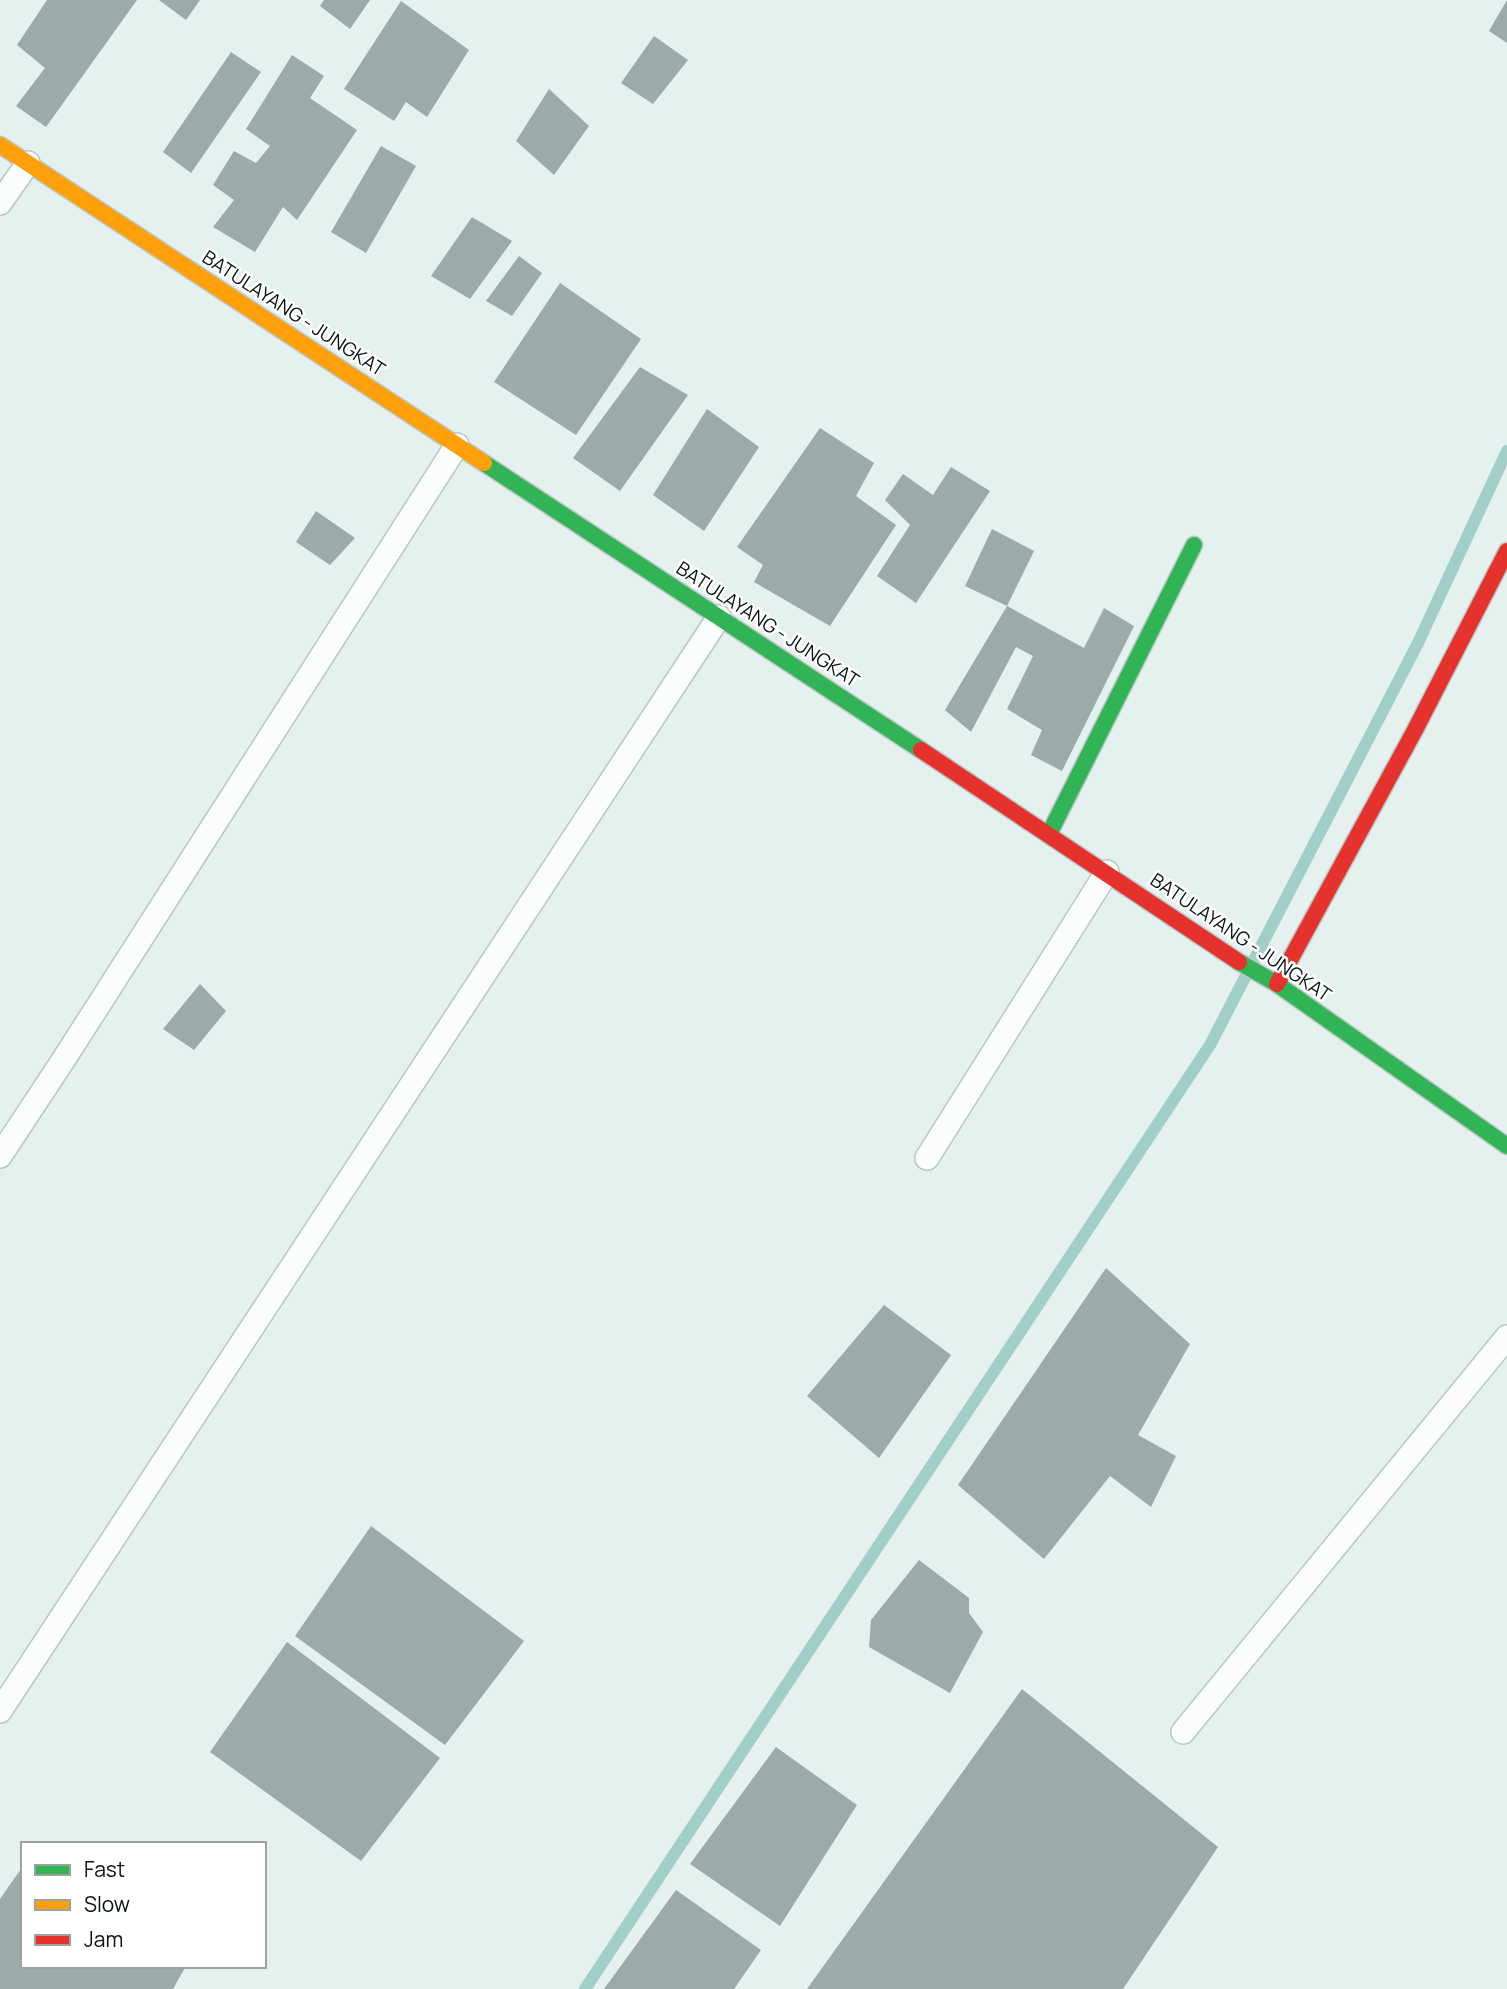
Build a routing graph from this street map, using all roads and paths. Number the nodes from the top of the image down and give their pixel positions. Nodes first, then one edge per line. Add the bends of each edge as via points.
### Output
1 (0, 145) edge
2 (27, 163) junction
3 (0, 203) edge
4 (457, 445) junction
5 (1194, 545) dead end
6 (1507, 551) edge
7 (719, 617) junction
8 (1049, 834) junction
9 (1107, 873) junction
10 (1277, 984) junction
11 (1507, 1146) edge
12 (0, 1156) edge
13 (927, 1158) dead end
14 (1507, 1337) edge
15 (0, 1712) edge
16 (1184, 1732) dead end

1 - 2 main road, BATULAYANG - JUNGKAT
2 - 3 lane
2 - 4 main road, BATULAYANG - JUNGKAT
4 - 7 main road, BATULAYANG - JUNGKAT
4 - 12 lane
5 - 8 main road
6 - 10 main road
7 - 8 main road, BATULAYANG - JUNGKAT
7 - 15 lane
8 - 9 main road, BATULAYANG - JUNGKAT
9 - 10 main road, BATULAYANG - JUNGKAT
9 - 13 lane
10 - 11 main road, BATULAYANG - JUNGKAT
14 - 16 lane

